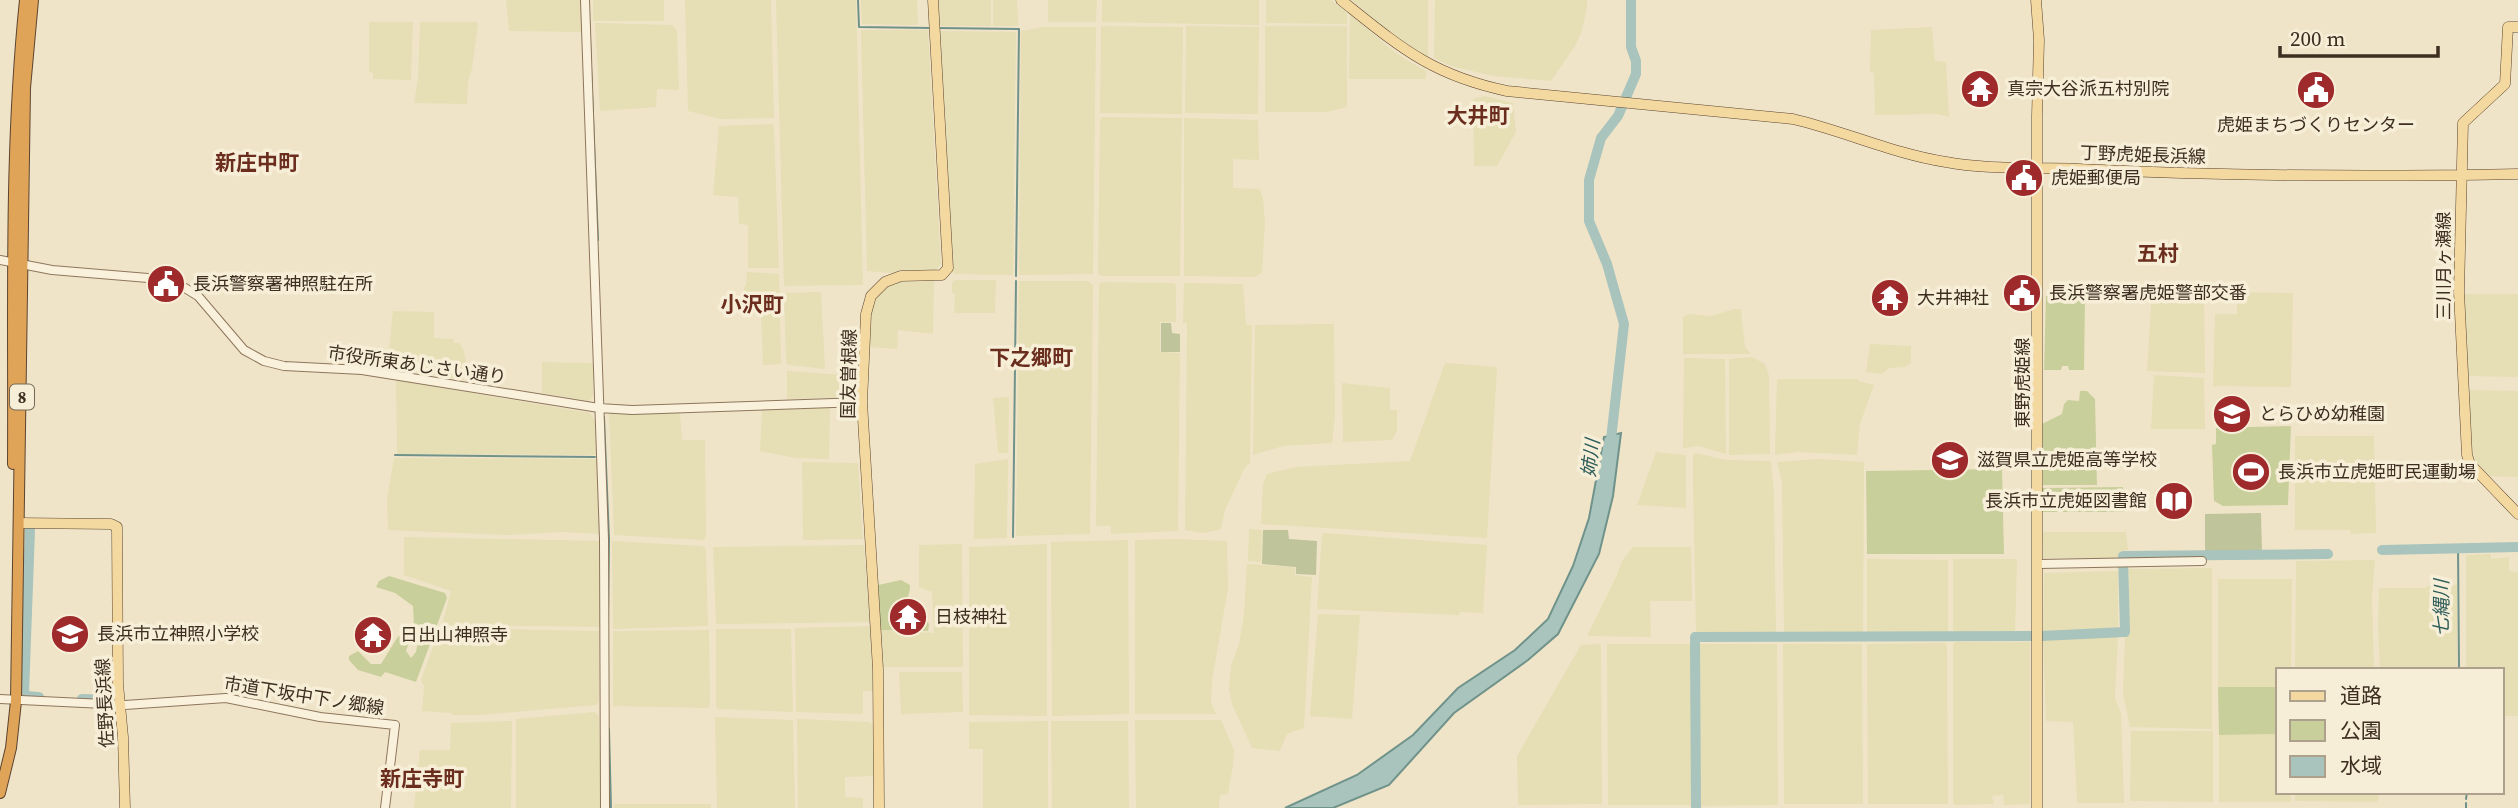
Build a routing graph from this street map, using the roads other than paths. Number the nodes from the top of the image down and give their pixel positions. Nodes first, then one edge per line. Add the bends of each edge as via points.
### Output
1 (25, 0) edge
2 (33, 0) edge
3 (585, 0) edge
4 (933, 0) edge
5 (1341, 0) edge
6 (2036, 0) edge
7 (2518, 27) edge
8 (2038, 169) junction
9 (2518, 174) edge
10 (2460, 176) junction
11 (0, 260) edge
12 (19, 264) junction
13 (862, 402) junction
14 (599, 408) junction
15 (2518, 514) edge
16 (19, 523) junction
17 (2202, 561) dead end
18 (2039, 564) junction
19 (8, 700) edge
20 (119, 705) junction
21 (0, 763) edge
22 (0, 793) edge
23 (125, 808) edge
24 (385, 808) edge
25 (605, 808) edge
26 (879, 808) edge
27 (2037, 808) edge

1 - 12 highway, 8 via 17,88
2 - 12 highway, 8
3 - 14 street
4 - 13 main road, 国友曽根線 via 947,268 942,275 901,276 885,282 871,296
5 - 8 main road, 丁野虎姫長浜線 via 1429,66 1507,91 1793,119 1945,162
6 - 8 main road, 東野虎姫線
7 - 10 main road, 三川月ヶ瀬線 via 2508,27 2505,84 2463,123
8 - 10 main road, 丁野虎姫長浜線
8 - 18 main road, 東野虎姫線
9 - 10 main road, 丁野虎姫長浜線
10 - 15 main road, 三川月ヶ瀬線 via 2459,292 2467,455 2470,464
11 - 12 street, 市役所東あじさい通り
12 - 14 street, 市役所東あじさい通り via 172,280 198,296 244,350 284,366 362,370
12 - 16 highway, 8
12 - 19 highway, 8
13 - 14 street, 市役所東あじさい通り
13 - 26 main road, 国友曽根線 via 878,669
14 - 25 street
16 - 19 highway, 8
16 - 20 main road, 佐野長浜線 via 117,527
17 - 18 street
18 - 27 main road, 東野虎姫線
19 - 20 street, 市道下坂中下ノ郷線
19 - 21 highway, 8
19 - 22 highway, 8 via 11,748
20 - 23 main road, 佐野長浜線
20 - 24 street, 市道下坂中下ノ郷線 via 226,698 395,725

